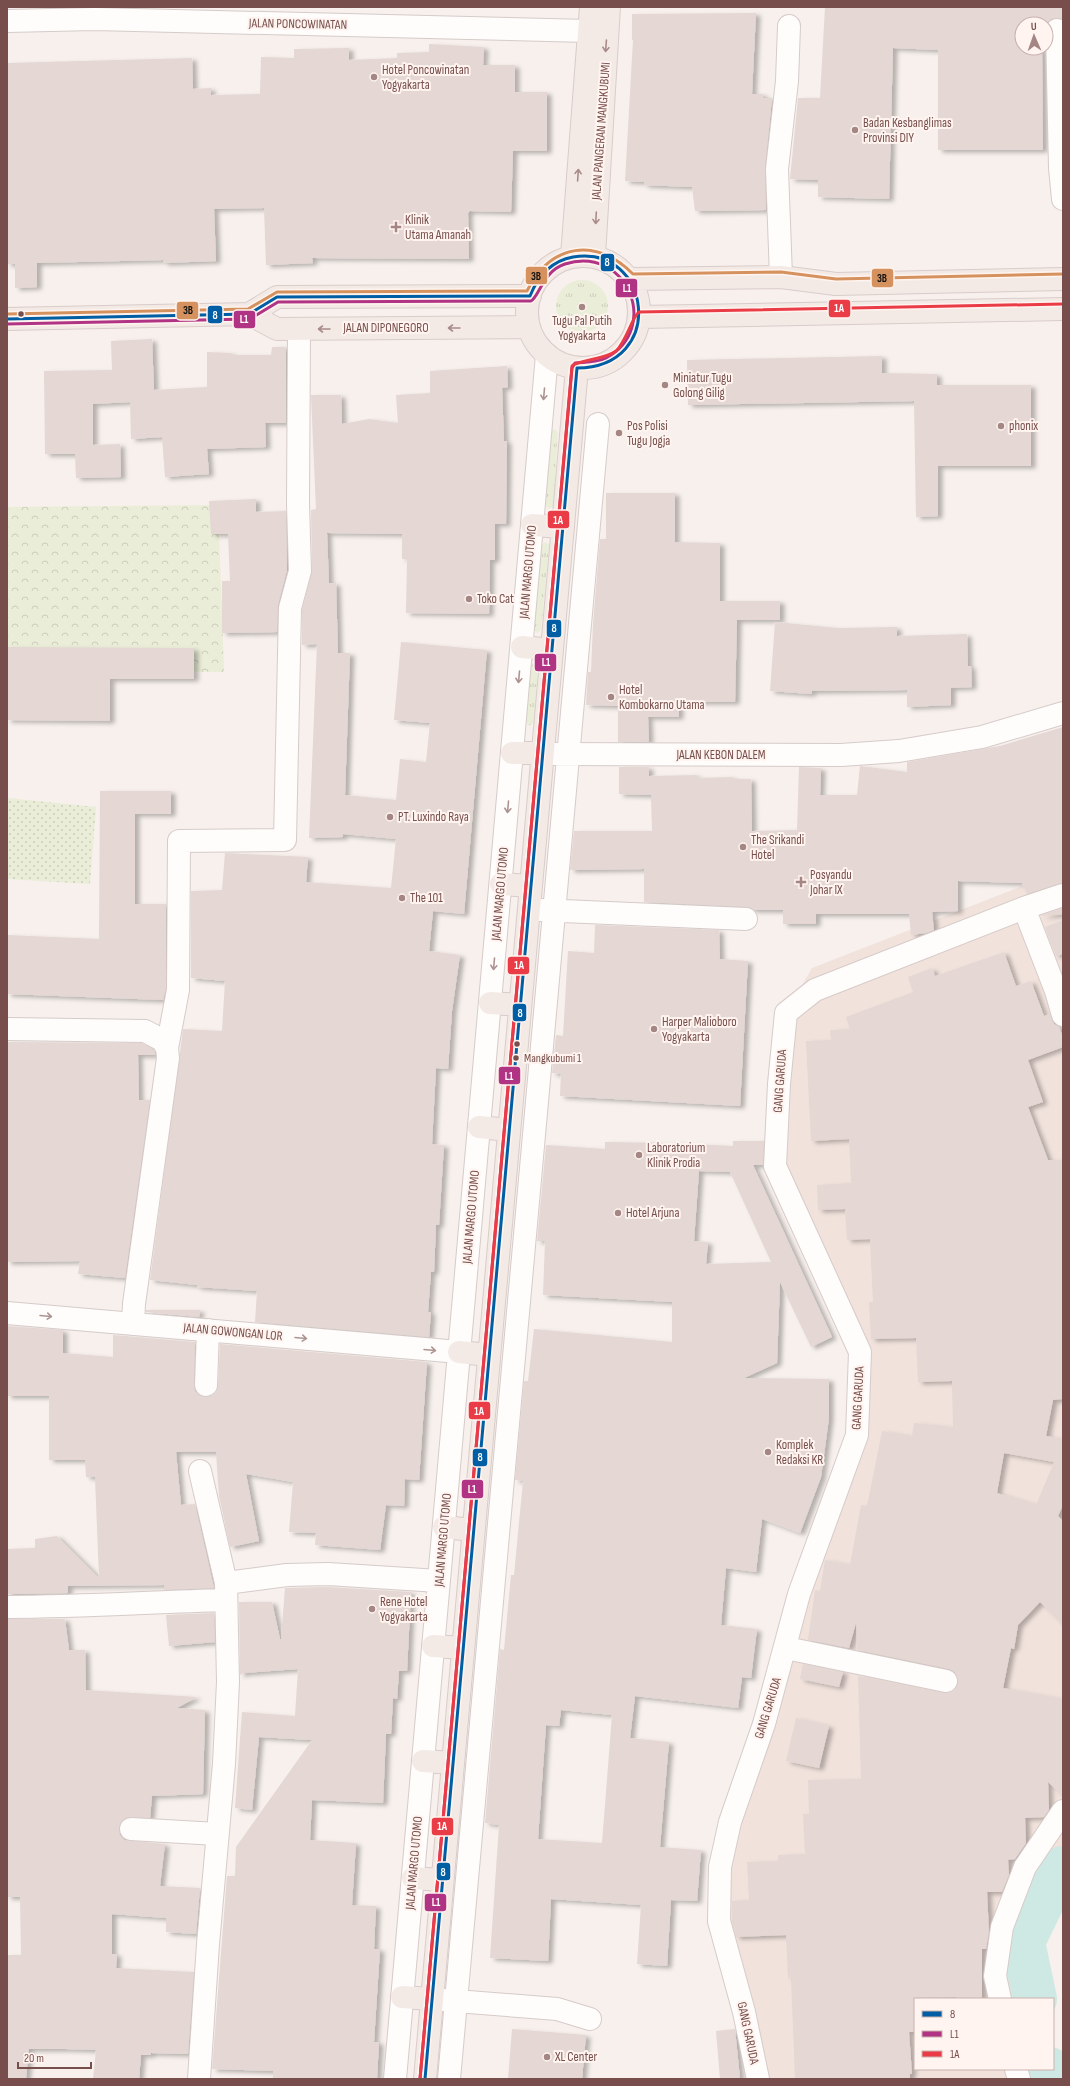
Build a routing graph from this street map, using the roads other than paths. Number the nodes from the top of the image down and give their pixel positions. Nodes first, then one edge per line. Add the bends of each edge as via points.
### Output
1 (591, 7) edge
2 (609, 7) edge
3 (7, 20) edge
4 (789, 26) dead end
5 (1057, 30) dead end
6 (589, 31) junction
7 (1063, 199) edge
8 (572, 256) junction
9 (594, 256) junction
10 (781, 277) junction
11 (631, 280) junction
12 (1063, 280) edge
13 (916, 283) junction
14 (530, 296) junction
15 (1063, 309) edge
16 (916, 312) junction
17 (248, 314) junction
18 (640, 317) junction
19 (7, 319) edge
20 (528, 327) junction
21 (299, 329) junction
22 (547, 355) junction
23 (576, 368) junction
24 (598, 424) dead end
25 (532, 525) junction
26 (563, 527) junction
27 (522, 647) junction
28 (552, 650) junction
29 (1063, 713) edge
30 (512, 753) junction
31 (542, 753) junction
32 (568, 754) junction
33 (501, 884) junction
34 (531, 886) junction
35 (1063, 895) edge
36 (1024, 908) junction
37 (529, 909) junction
38 (554, 911) junction
39 (746, 919) dead end
40 (490, 1003) junction
41 (520, 1005) junction
42 (1063, 1015) edge
43 (7, 1029) edge
44 (167, 1048) junction
45 (479, 1127) junction
46 (509, 1130) junction
47 (7, 1313) edge
48 (134, 1324) junction
49 (208, 1330) junction
50 (459, 1352) junction
51 (489, 1355) junction
52 (206, 1385) dead end
53 (200, 1471) dead end
54 (444, 1527) junction
55 (473, 1530) junction
56 (439, 1581) junction
57 (226, 1592) junction
58 (7, 1607) edge
59 (433, 1646) junction
60 (463, 1648) junction
61 (786, 1648) junction
62 (946, 1681) dead end
63 (423, 1761) junction
64 (453, 1763) junction
65 (1063, 1811) edge
66 (130, 1829) dead end
67 (217, 1834) junction
68 (413, 1878) junction
69 (442, 1880) junction
70 (402, 1997) junction
71 (1000, 1998) edge
72 (431, 1999) junction
73 (456, 2001) junction
74 (590, 2018) dead end
75 (199, 2079) edge
76 (395, 2079) edge
77 (424, 2079) edge
78 (449, 2079) edge
79 (758, 2079) edge

1 - 6 main road, JALAN PANGERAN MANGKUBUMI
2 -> 9 main road, JALAN PANGERAN MANGKUBUMI
3 - 6 street, JALAN PONCOWINATAN via 95,19
4 - 10 street via 787,81 777,169
5 - 7 street
8 -> 6 main road, JALAN PANGERAN MANGKUBUMI
8 - 9 main road
8 - 14 main road via 544,271
9 - 11 main road via 617,265
10 - 11 main road
10 - 13 main road via 836,284
11 - 18 main road via 639,297
12 - 13 main road
13 - 16 main road
14 - 17 main road, JALAN DIPONEGORO via 277,298
14 - 20 main road via 526,311
15 - 16 main road
16 - 18 main road
17 - 19 main road, JALAN DIPONEGORO
17 - 21 main road, JALAN DIPONEGORO via 276,329
18 - 23 main road via 635,336 624,352 609,362
20 -> 21 main road, JALAN DIPONEGORO
20 - 22 main road via 536,343
21 - 44 street via 300,570 290,608 286,840 179,841 178,990
22 - 23 main road via 566,366
22 -> 25 street, JALAN MARGO UTOMO
23 - 26 main road
24 - 32 street
25 - 26 main road
25 - 27 street, JALAN MARGO UTOMO
26 - 28 main road
27 - 28 main road
27 -> 30 street, JALAN MARGO UTOMO
28 - 31 main road
29 - 32 street, JALAN KEBON DALEM via 982,737 899,751 840,755
30 - 31 main road
30 -> 33 street, JALAN MARGO UTOMO
31 - 32 street, JALAN KEBON DALEM
31 - 34 main road
32 - 38 street
33 - 34 main road
33 -> 40 street, JALAN MARGO UTOMO
34 - 37 main road
35 - 36 street, GANG GARUDA
36 - 42 street
36 - 61 street, GANG GARUDA via 815,990 786,1013 775,1166 860,1352 857,1435 799,1594
37 - 38 street
37 - 41 main road
38 - 39 street
38 - 73 street
40 - 41 main road
40 - 45 street, JALAN MARGO UTOMO
41 - 46 main road
43 - 44 street via 146,1030 162,1040
44 - 48 street via 168,1058 134,1304
45 - 46 main road
45 - 50 street, JALAN MARGO UTOMO
46 - 51 main road
47 -> 48 street, JALAN GOWONGAN LOR
48 - 49 street, JALAN GOWONGAN LOR
49 -> 50 street, JALAN GOWONGAN LOR
49 - 52 street
50 - 51 main road
50 - 54 street, JALAN MARGO UTOMO
51 - 55 main road
53 - 57 street
54 - 55 main road
54 - 56 street, JALAN MARGO UTOMO
55 - 60 main road
56 - 57 street via 328,1574 287,1575
56 - 59 street, JALAN MARGO UTOMO
57 - 58 street via 151,1602
57 - 67 street via 228,1682
59 - 60 main road
59 - 63 street, JALAN MARGO UTOMO
60 - 64 main road
61 - 62 street
61 - 79 street, GANG GARUDA via 764,1724 730,1822 720,1867 719,1921 744,2012
63 - 64 main road
63 - 68 street, JALAN MARGO UTOMO
64 - 69 main road
65 - 71 street via 1025,1867 1002,1927 995,1976
66 - 67 street
67 - 75 street
68 - 69 main road
68 - 70 street, JALAN MARGO UTOMO
69 - 72 main road
70 - 72 main road
70 - 76 street, JALAN MARGO UTOMO
72 - 73 street
72 - 77 main road
73 - 74 street via 557,2009
73 - 78 street

